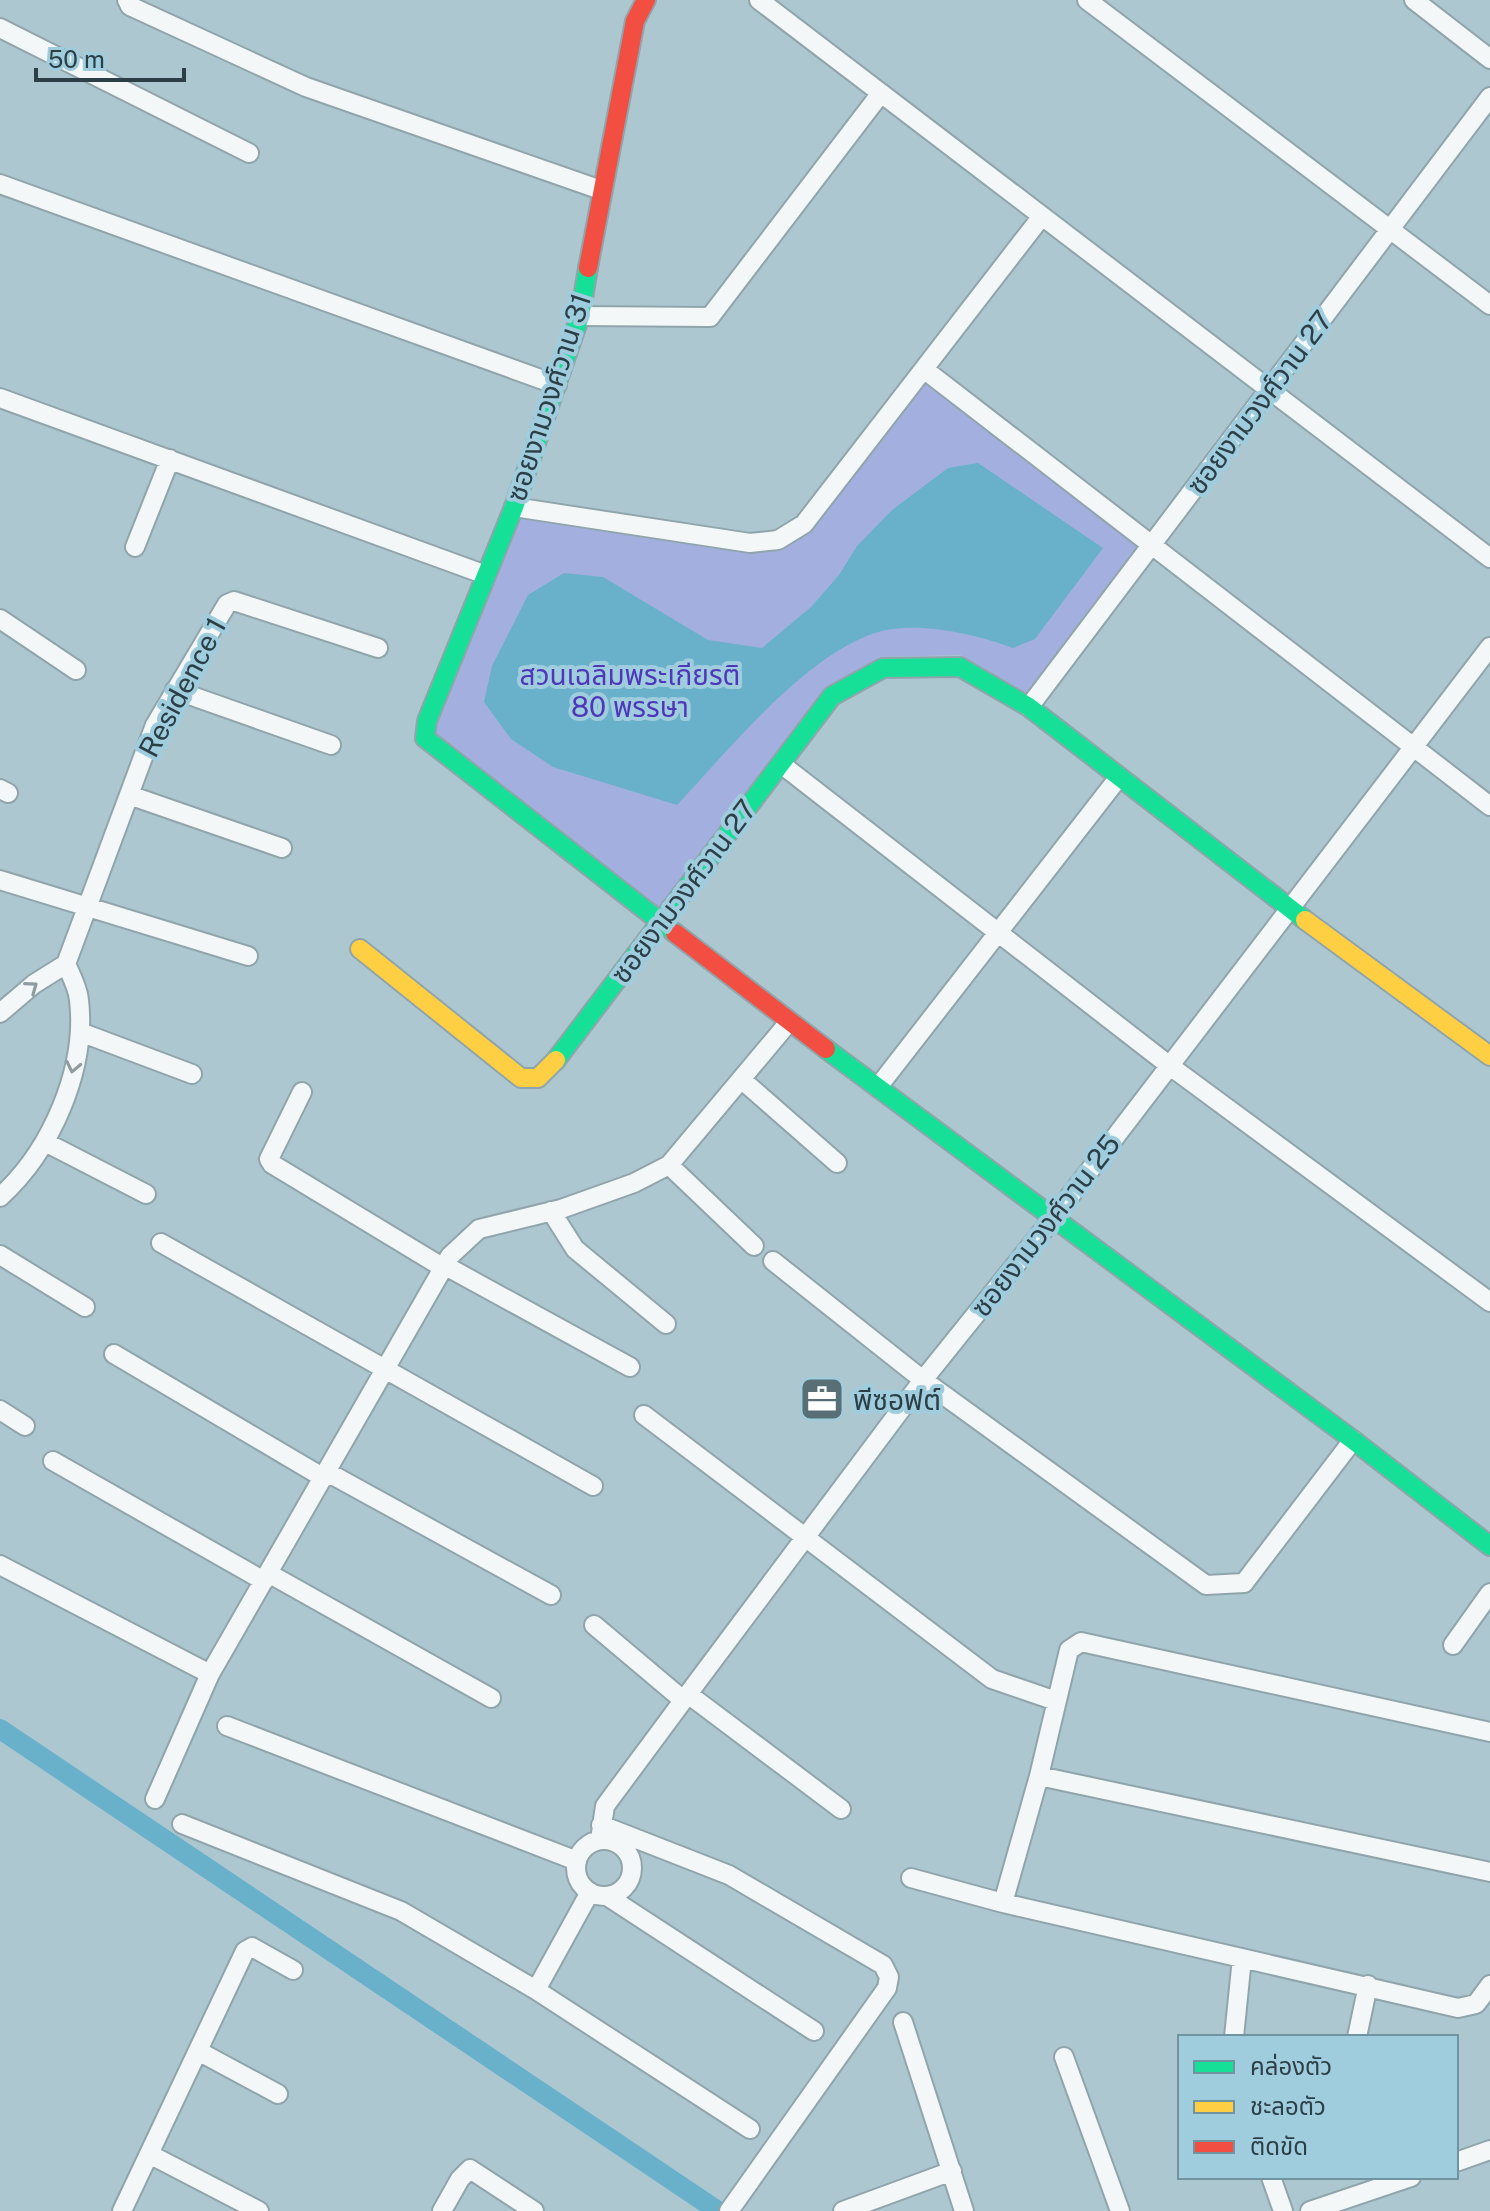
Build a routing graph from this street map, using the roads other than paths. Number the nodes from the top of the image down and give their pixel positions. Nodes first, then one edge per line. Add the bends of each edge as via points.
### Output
1 (127, 0) edge
2 (646, 0) edge
3 (759, 0) edge
4 (1087, 0) edge
5 (1414, 0) edge
6 (0, 28) edge
7 (1490, 59) edge
8 (881, 93) junction
9 (1490, 97) edge
10 (249, 153) dead end
11 (0, 184) edge
12 (601, 190) junction
13 (1042, 216) junction
14 (1391, 228) junction
15 (1490, 305) edge
16 (580, 316) junction
17 (925, 370) junction
18 (557, 385) junction
19 (1270, 388) junction
20 (0, 398) edge
21 (170, 459) junction
22 (514, 507) junction
23 (1152, 543) junction
24 (135, 547) dead end
25 (1490, 558) edge
26 (486, 575) junction
27 (0, 619) edge
28 (1490, 647) edge
29 (378, 648) dead end
30 (76, 670) dead end
31 (175, 690) junction
32 (1029, 707) junction
33 (331, 745) dead end
34 (1412, 749) junction
35 (781, 764) junction
36 (1119, 777) junction
37 (129, 795) junction
38 (1490, 806) edge
39 (282, 848) dead end
40 (0, 880) edge
41 (87, 908) junction
42 (1290, 909) junction
43 (660, 920) junction
44 (1000, 932) junction
45 (360, 949) dead end
46 (248, 956) dead end
47 (66, 964) junction
48 (0, 1013) edge
49 (789, 1022) junction
50 (80, 1032) junction
51 (1490, 1056) edge
52 (1170, 1066) junction
53 (192, 1074) dead end
54 (741, 1079) junction
55 (878, 1087) junction
56 (302, 1092) dead end
57 (45, 1142) junction
58 (837, 1163) dead end
59 (669, 1165) junction
60 (146, 1194) dead end
61 (0, 1197) edge
62 (551, 1211) junction
63 (1054, 1217) junction
64 (161, 1243) dead end
65 (754, 1246) dead end
66 (0, 1255) edge
67 (773, 1261) dead end
68 (443, 1266) junction
69 (1490, 1302) edge
70 (85, 1307) dead end
71 (666, 1324) dead end
72 (114, 1354) dead end
73 (630, 1367) dead end
74 (384, 1370) junction
75 (923, 1380) junction
76 (0, 1410) edge
77 (644, 1415) dead end
78 (25, 1426) dead end
79 (1353, 1440) junction
80 (53, 1461) dead end
81 (326, 1475) junction
82 (593, 1486) dead end
83 (806, 1539) junction
84 (1490, 1546) edge
85 (0, 1565) edge
86 (266, 1577) junction
87 (1490, 1593) edge
88 (551, 1595) dead end
89 (594, 1625) dead end
90 (1453, 1645) dead end
91 (210, 1674) junction
92 (686, 1697) junction
93 (491, 1698) dead end
94 (1056, 1701) junction
95 (227, 1726) dead end
96 (1490, 1732) edge
97 (1039, 1776) junction
98 (155, 1799) dead end
99 (841, 1809) dead end
100 (182, 1824) dead end
101 (602, 1824) junction
102 (577, 1861) junction
103 (1490, 1872) edge
104 (911, 1878) dead end
105 (599, 1894) junction
106 (1003, 1903) junction
107 (1242, 1958) junction
108 (293, 1970) dead end
109 (1368, 1985) junction
110 (1490, 1985) edge
111 (536, 1990) junction
112 (903, 2022) dead end
113 (814, 2031) dead end
114 (1234, 2035) edge
115 (1357, 2035) edge
116 (200, 2052) junction
117 (1064, 2057) dead end
118 (278, 2094) dead end
119 (750, 2129) dead end
120 (1490, 2150) edge
121 (151, 2155) junction
122 (1458, 2161) edge
123 (952, 2171) junction
124 (1272, 2179) edge
125 (1405, 2179) edge
126 (732, 2206) edge
127 (122, 2211) edge
128 (259, 2211) edge
129 (442, 2211) edge
130 (534, 2211) edge
131 (843, 2211) edge
132 (964, 2211) edge
133 (1120, 2211) edge
134 (1283, 2211) edge
135 (1310, 2211) edge

1 - 12 street via 212,46 306,87
2 - 12 street, ซอยงามวงศ์วาน 31 via 635,21
3 - 8 street
4 - 14 street
5 - 7 street
6 - 10 street
8 - 13 street
8 - 16 street via 710,317
9 - 14 street, ซอยงามวงศ์วาน 27
11 - 18 street
12 - 16 street, ซอยงามวงศ์วาน 31
13 - 17 street
13 - 19 street
14 - 15 street
14 - 19 street, ซอยงามวงศ์วาน 27
16 - 18 street, ซอยงามวงศ์วาน 31
17 - 22 street via 804,524 778,540 750,543
17 - 23 street
18 - 22 street, ซอยงามวงศ์วาน 31
19 - 23 street, ซอยงามวงศ์วาน 27
19 - 25 street
20 - 21 street
21 - 24 street
21 - 26 street
22 - 26 street, ซอยงามวงศ์วาน 31
23 - 32 street, ซอยงามวงศ์วาน 27
23 - 34 street
26 - 43 street, ซอยงามวงศ์วาน 31 via 427,721 425,738
27 - 30 street
28 - 34 street, ซอยงามวงศ์วาน 25
29 - 31 street, Residence 1 via 234,601 222,610
31 - 33 street
31 - 37 street, Residence 1 via 155,725
32 - 35 street, ซอยงามวงศ์วาน 27 via 960,667 883,668 832,696
32 - 36 street, ซอยงามวงศ์วาน 27
34 - 38 street
34 - 42 street, ซอยงามวงศ์วาน 25
35 - 43 street, ซอยงามวงศ์วาน 27
35 - 44 street
36 - 42 street, ซอยงามวงศ์วาน 27
36 - 44 street
37 - 39 street
37 - 41 street, Residence 1
40 - 41 street
41 - 46 street
41 - 47 street, Residence 1
42 - 51 street, ซอยงามวงศ์วาน 27
42 - 52 street, ซอยงามวงศ์วาน 25
43 - 45 street, ซอยงามวงศ์วาน 27 via 538,1078 521,1078
43 - 49 street
44 - 52 street
44 - 55 street
48 -> 47 street
47 - 50 street via 79,996
49 - 54 street
49 - 55 street
50 - 53 street
50 -> 57 street via 68,1089
52 - 63 street, ซอยงามวงศ์วาน 25
52 - 69 street
54 - 58 street
54 - 59 street
55 - 63 street
56 - 68 street via 273,1147 272,1164
57 - 60 street
57 - 61 street
59 - 62 street via 634,1183
59 - 65 street
62 - 68 street via 479,1229
62 - 71 street via 575,1249
63 - 75 street, ซอยงามวงศ์วาน 25
63 - 79 street
64 - 74 street
66 - 70 street
67 - 75 street
68 - 73 street
68 - 74 street
72 - 81 street
74 - 81 street
74 - 82 street
75 - 79 street via 1206,1585 1244,1583
75 - 83 street, ซอยงามวงศ์วาน 25
76 - 78 street
77 - 83 street
79 - 84 street
80 - 86 street
81 - 86 street
81 - 88 street
83 - 92 street, ซอยงามวงศ์วาน 25
83 - 94 street via 992,1679
85 - 91 street
86 - 91 street
86 - 93 street
87 - 90 street
89 - 92 street
91 - 98 street
92 - 99 street
92 - 101 street, ซอยงามวงศ์วาน 25
94 - 96 street via 1069,1650 1081,1642
94 - 97 street
95 - 102 street
97 - 103 street
97 - 106 street
100 - 111 street via 401,1911
101 - 102 street
101 - 105 street via 632,1865 624,1889
101 - 126 street via 729,1875 883,1965 889,1977 887,1988
102 - 105 street via 578,1879
104 - 106 street
105 - 111 street
105 - 113 street
106 - 107 street
107 - 109 street
107 - 114 street
108 - 116 street via 252,1947 245,1951
109 - 110 street via 1458,2008 1476,2004
109 - 115 street
111 - 119 street
112 - 123 street
116 - 118 street
116 - 121 street
117 - 133 street
120 - 122 street
121 - 127 street
121 - 128 street
123 - 131 street
123 - 132 street
124 - 134 street
125 - 135 street
129 - 130 street via 470,2169

